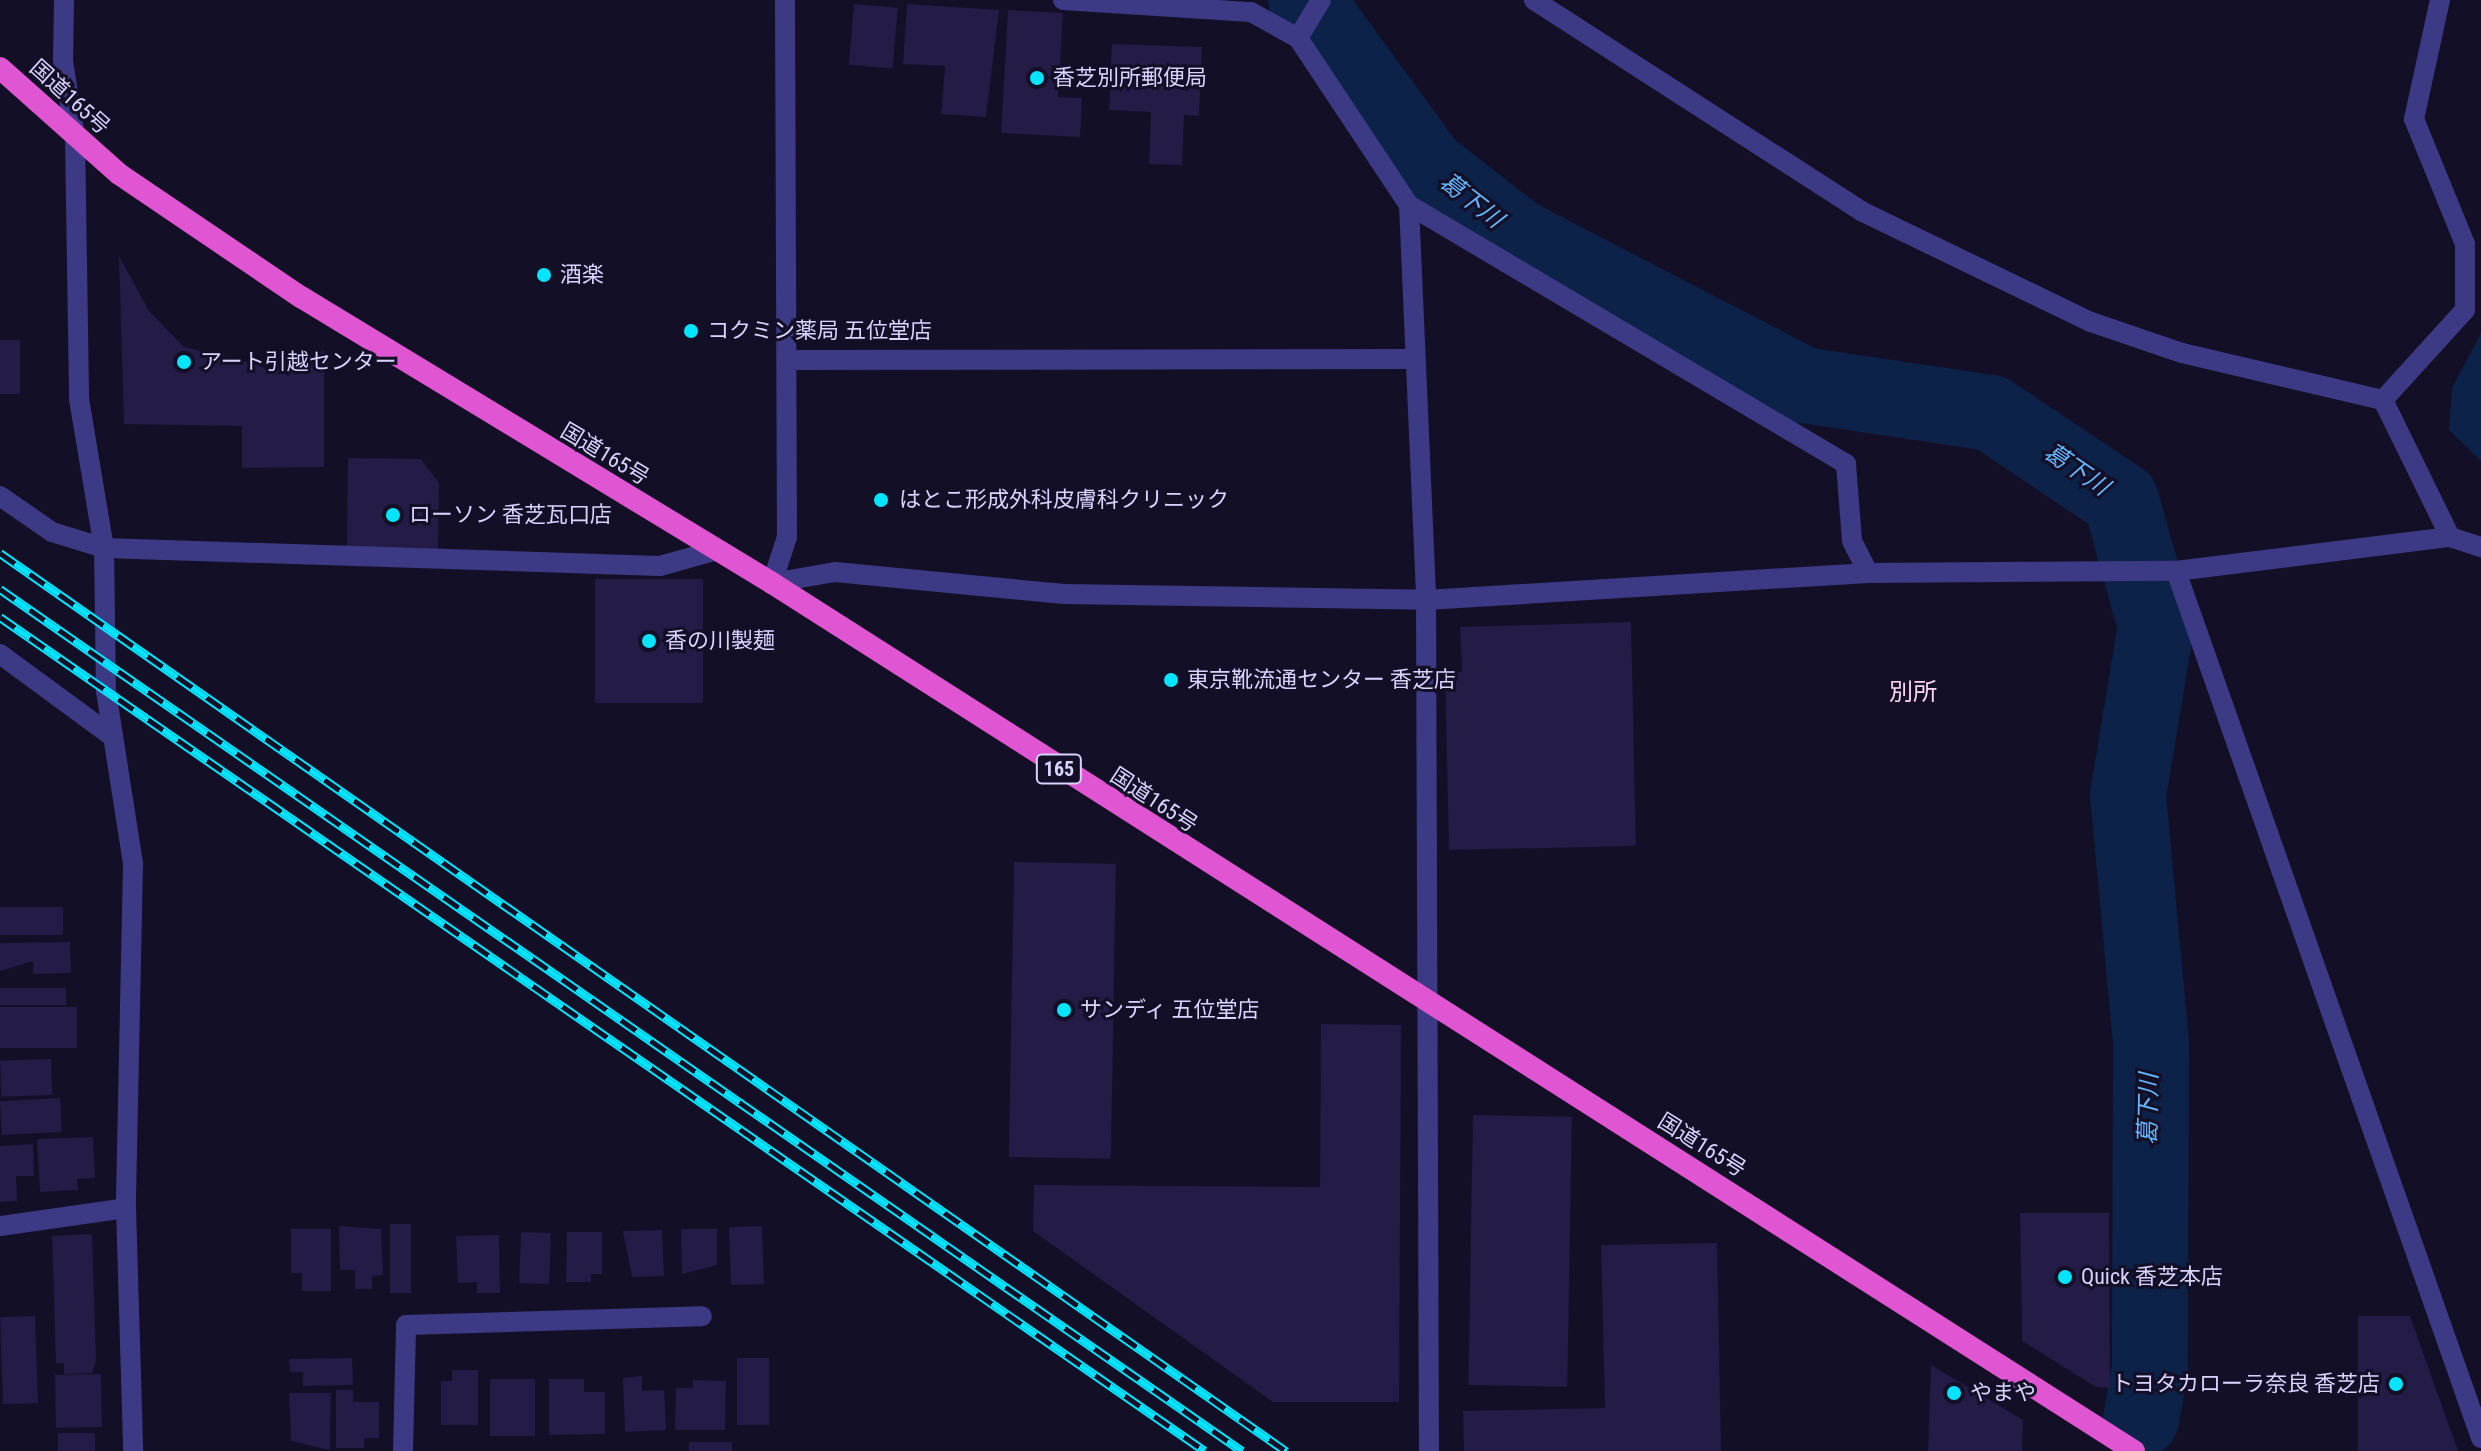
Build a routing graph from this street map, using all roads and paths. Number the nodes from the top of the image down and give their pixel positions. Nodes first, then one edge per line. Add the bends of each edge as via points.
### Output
1 (64, 0) edge
2 (785, 0) edge
3 (1063, 0) edge
4 (1321, 0) edge
5 (1534, 0) edge
6 (2440, 0) edge
7 (1298, 38) junction
8 (0, 68) edge
9 (75, 137) junction
10 (1409, 205) junction
11 (1415, 359) junction
12 (789, 360) junction
13 (2383, 400) junction
14 (0, 496) edge
15 (2450, 537) junction
16 (2481, 547) edge
17 (104, 548) junction
18 (717, 550) junction
19 (2176, 571) junction
20 (1868, 573) junction
21 (772, 583) junction
22 (1426, 600) junction
23 (0, 654) edge
24 (113, 737) junction
25 (1432, 1005) junction
26 (126, 1208) junction
27 (0, 1226) edge
28 (702, 1316) dead end
29 (2481, 1438) edge
30 (133, 1451) edge
31 (403, 1451) edge
32 (1429, 1451) edge
33 (2134, 1451) edge

1 - 9 street via 63,61
2 - 12 street
3 - 7 street via 1251,12
4 - 7 street
5 - 13 street via 1861,211 2091,322 2182,353
6 - 13 street via 2414,119 2465,244 2465,310
7 - 10 street
8 - 9 highway, 国道165号 / 165
9 - 17 street via 79,399
9 - 18 highway, 国道165号 / 165 via 301,297
10 - 11 street
10 - 20 street via 1846,464 1852,541
11 - 12 street
11 - 22 street
12 - 21 street via 787,537
13 - 15 street
14 - 17 street via 52,532
15 - 16 street
15 - 19 street
17 - 18 street via 660,566
17 - 24 street
18 - 21 highway, 国道165号 / 165
19 - 20 street
19 - 29 street
20 - 22 street
21 - 22 street via 835,572 1064,594
21 - 25 highway, 国道165号 / 165
22 - 25 street
23 - 24 street
24 - 26 street via 133,864
25 - 32 street
25 - 33 highway, 国道165号 / 165
26 - 27 street
26 - 30 street
28 - 31 street via 406,1325

